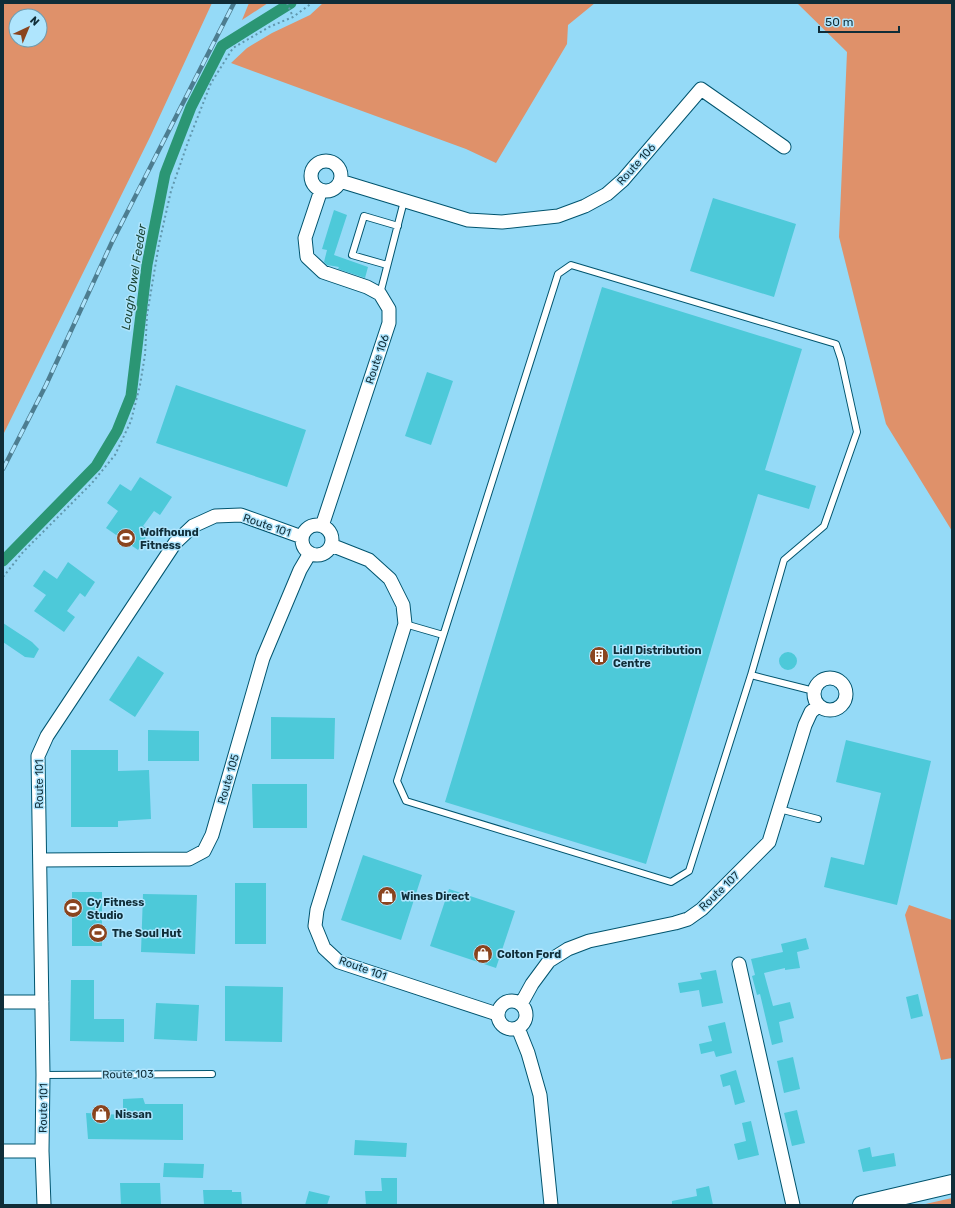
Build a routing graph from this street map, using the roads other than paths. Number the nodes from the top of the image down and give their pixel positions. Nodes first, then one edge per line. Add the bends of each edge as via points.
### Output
1 (784, 147) dead end
2 (340, 181) junction
3 (321, 190) junction
4 (404, 201) junction
5 (398, 226) junction
6 (388, 265) junction
7 (380, 294) junction
8 (322, 526) junction
9 (302, 537) junction
10 (330, 545) junction
11 (310, 553) junction
12 (405, 624) junction
13 (443, 635) junction
14 (751, 675) junction
15 (814, 691) junction
16 (818, 706) junction
17 (779, 809) junction
18 (818, 819) dead end
19 (40, 860) junction
20 (738, 964) dead end
21 (3, 1002) edge
22 (42, 1002) junction
23 (520, 1004) junction
24 (497, 1014) junction
25 (518, 1028) junction
26 (212, 1074) dead end
27 (44, 1075) junction
28 (3, 1151) edge
29 (42, 1151) junction
30 (952, 1184) edge
31 (44, 1205) edge
32 (551, 1205) edge
33 (793, 1205) edge
34 (862, 1205) edge

1 - 4 street, Route 106 via 701,89 623,180 607,194 585,206 558,216 484,222 468,220
2 - 3 street via 334,188
2 - 3 street via 340,171 334,163 320,162 313,169 311,179
2 - 4 street, Route 106
3 - 7 street via 305,238 307,257 323,272
4 - 5 lane
5 - 6 lane
5 - 6 lane via 364,216 352,255
6 - 7 lane
7 - 8 street, Route 106 via 389,309 390,323
8 - 9 street, Route 101 via 310,527
8 - 10 street via 329,532
9 - 11 street, Route 101 via 304,546
9 - 19 street, Route 101 via 241,515 215,516 193,526 175,543 47,736 38,756
10 - 11 street via 320,554
10 - 12 street, Route 101 via 369,560 390,579 403,605
11 - 19 street, Route 105 via 300,570 263,658 212,835 204,852 189,859
12 - 13 lane
12 - 24 street, Route 101 via 315,926 324,948 339,962
13 - 14 lane via 397,781 406,801 671,882 689,871
13 - 14 lane via 558,274 571,266 836,344 857,432 824,526 784,560
14 - 15 lane
15 - 16 street
15 - 16 street via 820,681 830,678 840,681 846,690 845,701 838,709 828,711
16 - 17 street, Route 107 via 811,712 805,725
17 - 18 lane
17 - 23 street, Route 107 via 770,842 702,909 688,919 675,923 589,941 568,948 549,961
19 - 22 street, Route 101
20 - 33 street
21 - 22 street
22 - 27 street, Route 101
23 - 24 street via 508,1002 501,1006
23 - 25 street via 526,1012 526,1017
24 - 25 street via 499,1022 505,1028
25 - 32 street via 540,1095
26 - 27 lane, Route 103
27 - 29 street, Route 101
28 - 29 street
29 - 31 street, Route 101
30 - 34 main road

